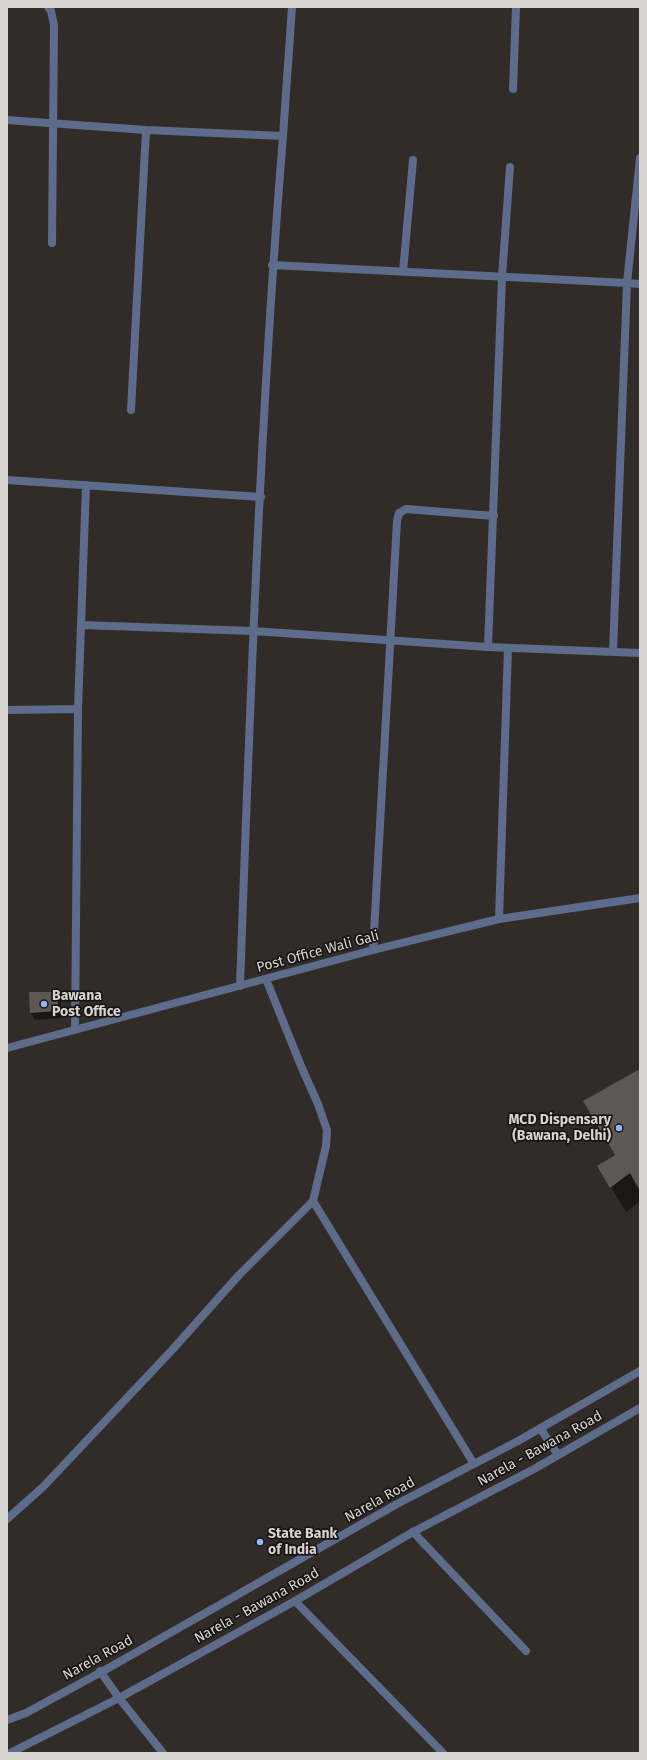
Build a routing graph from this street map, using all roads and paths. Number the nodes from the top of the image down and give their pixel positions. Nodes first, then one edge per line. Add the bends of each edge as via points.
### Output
1 (48, 7) edge
2 (292, 7) edge
3 (516, 7) edge
4 (513, 89) dead end
5 (7, 120) edge
6 (53, 123) junction
7 (146, 130) junction
8 (283, 136) junction
9 (640, 158) edge
10 (413, 160) dead end
11 (510, 168) dead end
12 (52, 243) dead end
13 (272, 265) junction
14 (403, 272) junction
15 (502, 277) junction
16 (627, 283) junction
17 (640, 284) edge
18 (131, 410) dead end
19 (7, 480) edge
20 (86, 485) junction
21 (261, 497) junction
22 (494, 516) junction
23 (81, 625) junction
24 (253, 631) junction
25 (391, 641) junction
26 (488, 647) junction
27 (508, 648) junction
28 (613, 652) junction
29 (640, 653) edge
30 (78, 709) junction
31 (7, 710) edge
32 (640, 898) edge
33 (499, 920) junction
34 (373, 950) junction
35 (266, 979) junction
36 (240, 986) junction
37 (75, 1029) junction
38 (7, 1048) edge
39 (313, 1201) junction
40 (640, 1371) edge
41 (640, 1408) edge
42 (540, 1428) junction
43 (558, 1455) junction
44 (474, 1464) junction
45 (7, 1519) edge
46 (413, 1532) junction
47 (295, 1601) junction
48 (526, 1651) dead end
49 (100, 1672) junction
50 (119, 1698) junction
51 (7, 1720) edge
52 (10, 1753) edge
53 (163, 1753) edge
54 (443, 1753) edge

1 - 6 street via 54,25
2 - 8 street
3 - 4 street
5 - 6 street
6 - 7 street
6 - 12 street
7 - 8 street
7 - 18 street
8 - 13 street
9 - 16 street
10 - 14 street
11 - 15 street
13 - 14 street
13 - 21 street
14 - 15 street
15 - 16 street
15 - 22 street
16 - 17 street
16 - 28 street
19 - 20 street
20 - 21 street
20 - 23 street
21 - 24 street
22 - 25 street via 406,509 399,512
22 - 26 street
23 - 24 street
23 - 30 street
24 - 25 street
24 - 36 street
25 - 26 street
25 - 34 street
26 - 27 street
27 - 28 street
27 - 33 street
28 - 29 street
30 - 31 street
30 - 37 street
32 - 33 street, Post Office Wali Gali
33 - 34 street, Post Office Wali Gali
34 - 35 street, Post Office Wali Gali
35 - 36 street, Post Office Wali Gali
35 - 39 street via 327,1130 326,1146
36 - 37 street, Post Office Wali Gali
37 - 38 street, Post Office Wali Gali
39 - 44 street
39 - 45 street via 239,1275 43,1487
40 - 42 street, Narela Road
41 - 43 street, Narela - Bawana Road
42 - 43 street
42 - 44 street, Narela Road
43 - 46 street, Narela - Bawana Road
44 - 49 street, Narela Road via 397,1504
46 - 47 street, Narela - Bawana Road
46 - 48 street
47 - 50 street, Narela - Bawana Road
47 - 54 street
49 - 50 street
49 - 51 street, Narela Road via 26,1713
50 - 52 street, Narela - Bawana Road
50 - 53 street

